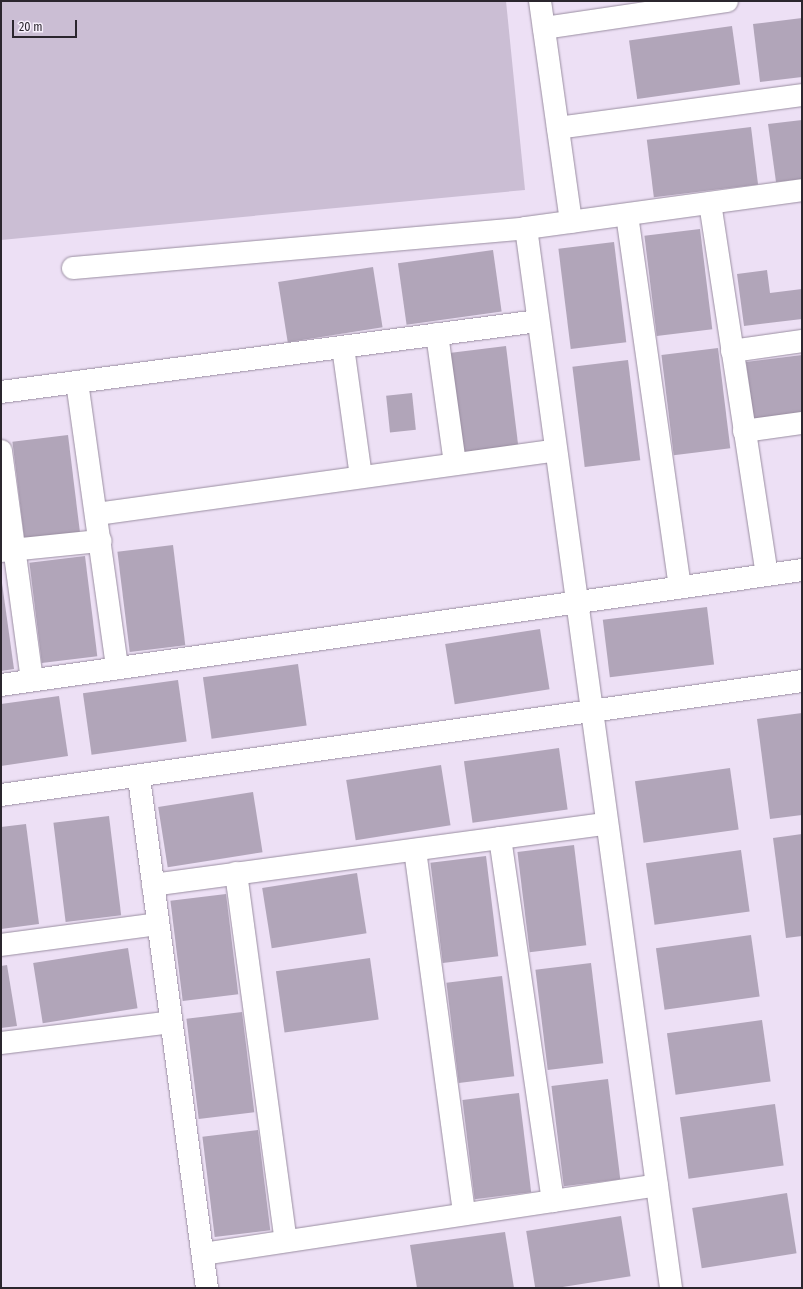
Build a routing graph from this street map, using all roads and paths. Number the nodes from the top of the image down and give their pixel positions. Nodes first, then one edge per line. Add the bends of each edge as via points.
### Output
1 (540, 1) edge
2 (727, 1) edge
3 (544, 28) junction
4 (802, 95) edge
5 (558, 128) junction
6 (802, 190) edge
7 (710, 203) junction
8 (627, 214) junction
9 (571, 222) junction
10 (526, 228) junction
11 (73, 268) dead end
12 (538, 321) junction
13 (437, 334) junction
14 (802, 341) edge
15 (343, 347) junction
16 (732, 351) junction
17 (77, 382) junction
18 (1, 392) edge
19 (802, 423) edge
20 (744, 431) junction
21 (556, 450) junction
22 (1, 451) edge
23 (455, 464) junction
24 (361, 477) junction
25 (97, 514) junction
26 (100, 541) junction
27 (8, 550) edge
28 (802, 570) edge
29 (767, 575) junction
30 (680, 587) junction
31 (576, 602) junction
32 (117, 668) junction
33 (32, 680) junction
34 (802, 681) edge
35 (1, 685) edge
36 (591, 710) junction
37 (138, 778) junction
38 (1, 795) edge
39 (607, 824) junction
40 (500, 838) junction
41 (415, 850) junction
42 (236, 873) junction
43 (153, 885) junction
44 (158, 924) junction
45 (1, 945) edge
46 (171, 1022) junction
47 (1, 1043) edge
48 (657, 1185) junction
49 (553, 1201) junction
50 (464, 1214) junction
51 (286, 1241) junction
52 (203, 1254) junction
53 (207, 1288) edge
54 (671, 1288) edge

1 - 3 street
2 - 3 street
3 - 5 street
4 - 5 street
5 - 9 street
6 - 7 street
7 - 8 street
7 - 16 street
8 - 9 street
8 - 30 street
9 - 10 street
10 - 11 street
10 - 12 street
12 - 13 street
12 - 21 street
13 - 15 street
13 - 23 street
14 - 16 street
15 - 17 street
15 - 24 street
16 - 20 street
17 - 18 street
17 - 25 street
19 - 20 street
20 - 29 street
21 - 23 street
21 - 31 street
22 - 27 street
23 - 24 street
24 - 25 street
25 - 26 street
26 - 27 street
26 - 32 street
27 - 33 street
28 - 29 street
29 - 30 street
30 - 31 street
31 - 32 street
31 - 36 street
32 - 33 street
33 - 35 street
34 - 36 street
36 - 37 street
36 - 39 street
37 - 38 street
37 - 43 street
39 - 40 street
39 - 48 street
40 - 41 street
40 - 49 street
41 - 42 street
41 - 50 street
42 - 43 street
42 - 51 street
43 - 44 street
44 - 45 street
44 - 46 street
46 - 47 street
46 - 52 street
48 - 49 street
48 - 54 street
49 - 50 street
50 - 51 street
51 - 52 street
52 - 53 street

